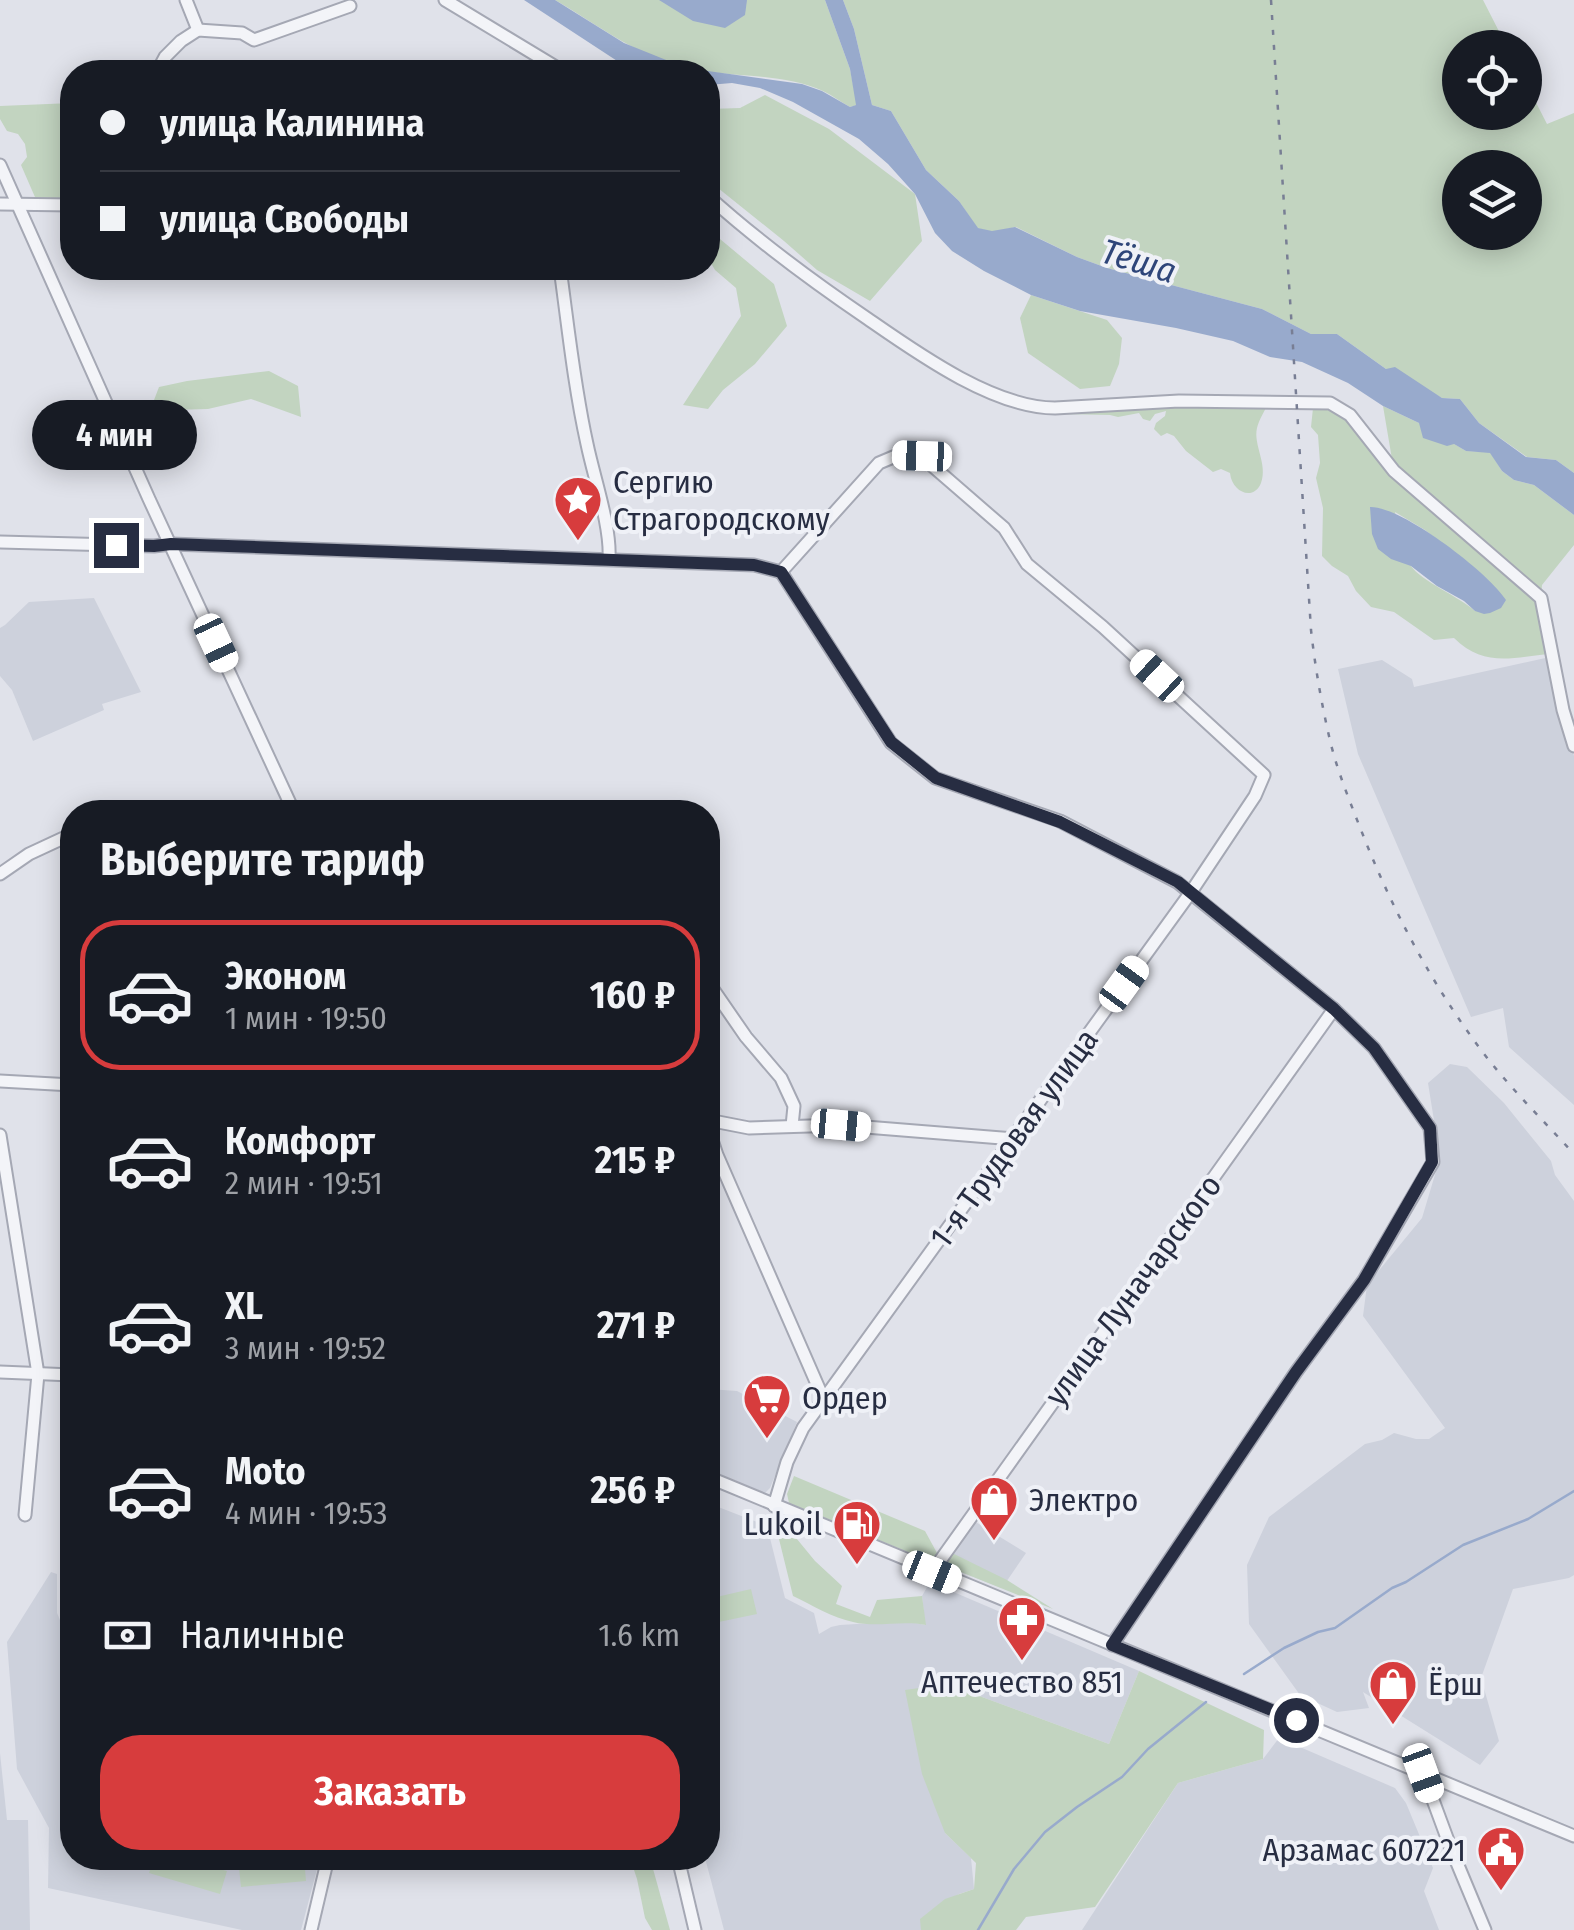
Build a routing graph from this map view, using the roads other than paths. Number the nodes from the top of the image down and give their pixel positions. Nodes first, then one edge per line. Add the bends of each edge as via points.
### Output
1 (186, 0) edge
2 (445, 0) edge
3 (350, 6) dead end
4 (198, 30) junction
5 (163, 60) edge
6 (544, 60) edge
7 (0, 165) edge
8 (0, 204) edge
9 (60, 204) edge
10 (20, 206) junction
11 (720, 207) edge
12 (562, 280) edge
13 (0, 542) edge
14 (171, 544) junction
15 (609, 559) junction
16 (781, 572) junction
17 (1574, 746) edge
18 (288, 800) edge
19 (60, 840) edge
20 (0, 874) edge
21 (1190, 892) junction
22 (720, 999) edge
23 (1334, 1009) junction
24 (0, 1081) edge
25 (60, 1084) edge
26 (720, 1122) edge
27 (792, 1126) junction
28 (0, 1136) edge
29 (1014, 1138) junction
30 (720, 1162) edge
31 (0, 1372) edge
32 (38, 1374) junction
33 (60, 1375) edge
34 (824, 1400) junction
35 (720, 1482) edge
36 (774, 1506) junction
37 (25, 1514) dead end
38 (932, 1572) junction
39 (1112, 1645) junction
40 (1423, 1773) junction
41 (1574, 1836) edge
42 (325, 1870) edge
43 (681, 1870) edge
44 (311, 1930) edge
45 (696, 1930) edge
46 (1484, 1930) edge

1 - 4 street
2 - 6 street
3 - 4 street via 254,40 242,32
4 - 5 street
7 - 10 street
8 - 10 street
9 - 10 street
10 - 14 street
11 - 17 street via 926,359 1006,400 1036,408 1330,403 1350,416 1394,471 1541,598
12 - 15 street
13 - 14 street
14 - 15 street
14 - 18 street
15 - 16 street
16 - 21 street via 891,742 936,778 1060,822
16 - 21 street, 1-я Трудовая улица via 879,463 922,456 1004,528 1027,564 1264,775
19 - 20 street
21 - 23 street
21 - 29 street, 1-я Трудовая улица
22 - 27 street via 781,1078 794,1106
23 - 38 street, улица Луначарского
23 - 39 street via 1374,1048 1430,1128 1432,1162 1364,1280
24 - 25 street
26 - 27 street
27 - 29 street
28 - 32 street
29 - 34 street, 1-я Трудовая улица
30 - 34 street
31 - 32 street
32 - 33 street
32 - 37 street
34 - 36 street, 1-я Трудовая улица via 803,1428
35 - 36 street
36 - 38 street
38 - 39 street
39 - 40 street
40 - 41 street
40 - 46 street
42 - 44 street
43 - 45 street

